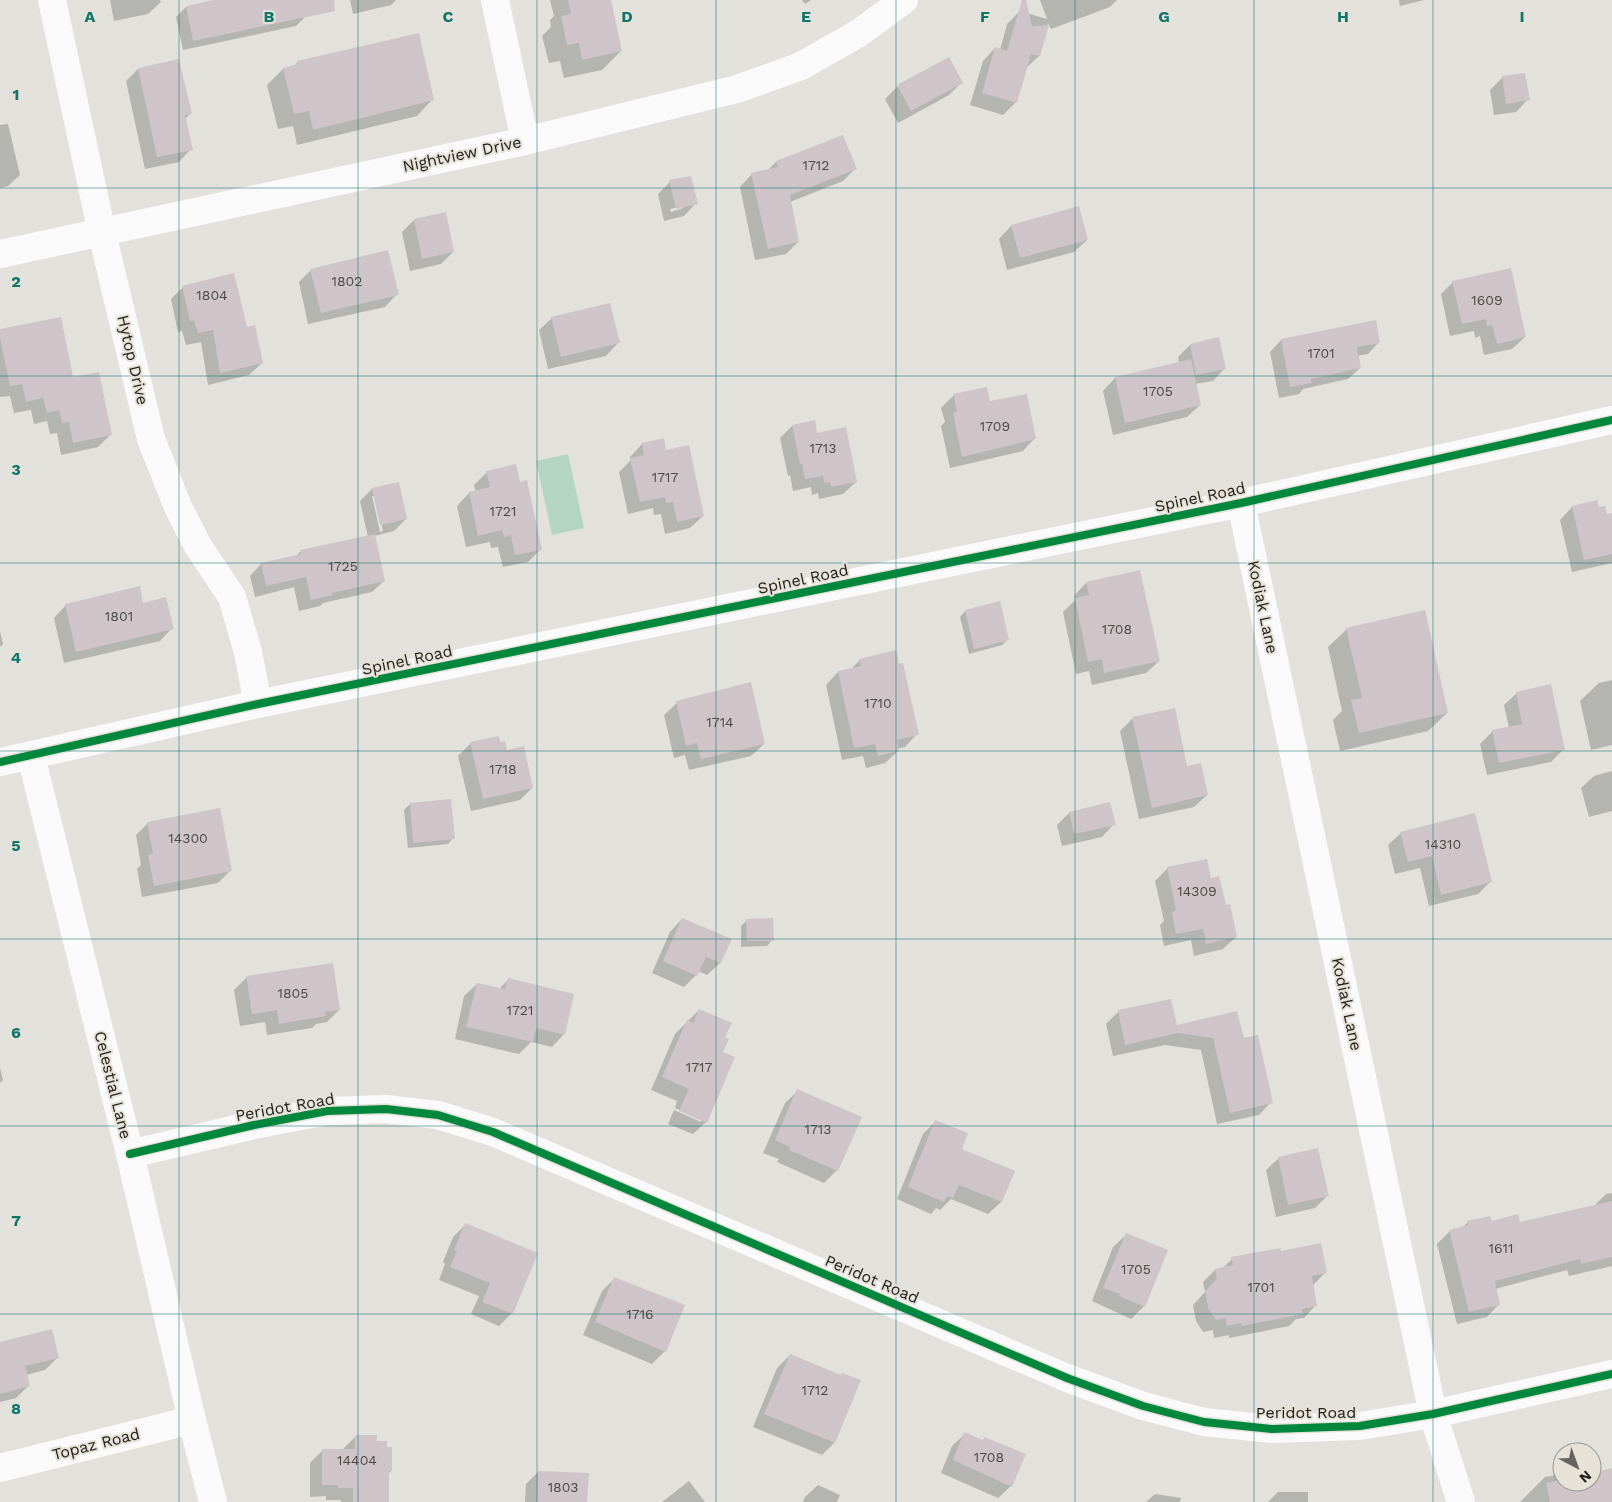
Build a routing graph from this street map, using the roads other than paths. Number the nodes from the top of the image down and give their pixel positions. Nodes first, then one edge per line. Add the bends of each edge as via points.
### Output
1 (52, 0) edge
2 (495, 0) edge
3 (904, 0) edge
4 (524, 141) junction
5 (102, 233) junction
6 (0, 254) edge
7 (1612, 420) edge
8 (1241, 503) junction
9 (258, 704) junction
10 (31, 756) junction
11 (0, 762) edge
12 (130, 1154) junction
13 (1612, 1374) edge
14 (1433, 1414) junction
15 (192, 1420) junction
16 (0, 1468) edge
17 (214, 1502) edge
18 (1461, 1502) edge

1 - 5 street, Hytop Drive
2 - 4 street
3 - 4 street, Nightview Drive via 859,33 801,66 737,89
4 - 5 street, Nightview Drive
5 - 6 street, Nightview Drive
5 - 9 street, Hytop Drive via 152,439 178,507 198,546 232,597 248,652
7 - 8 street, Spinel Road
8 - 9 street, Spinel Road
8 - 14 street, Kodiak Lane
9 - 10 street, Spinel Road
10 - 11 street, Spinel Road
10 - 12 street, Celestial Lane
12 - 14 street, Peridot Road via 328,1111 386,1109 438,1115 493,1132 1067,1378 1144,1406 1204,1422 1272,1429 1360,1426
12 - 15 street, Celestial Lane
13 - 14 street, Peridot Road
14 - 18 street, Kodiak Lane
15 - 16 street, Topaz Road
15 - 17 street, Celestial Lane

